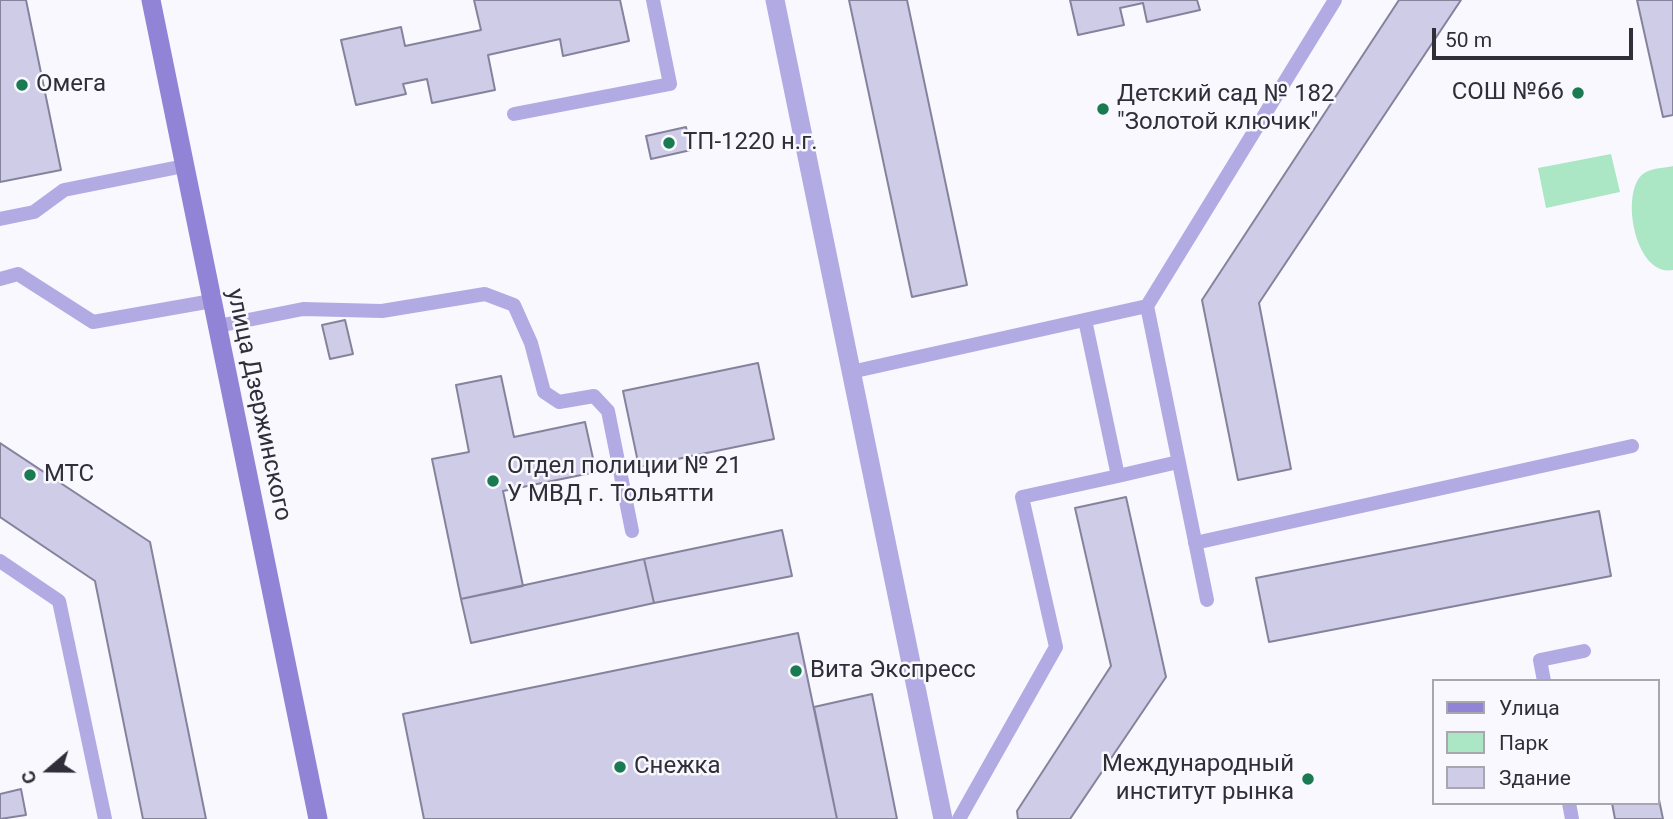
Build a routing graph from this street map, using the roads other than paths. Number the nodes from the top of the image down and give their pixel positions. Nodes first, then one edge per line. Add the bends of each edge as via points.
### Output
1 (151, 0) edge
2 (653, 0) edge
3 (775, 0) edge
4 (1335, 0) edge
5 (514, 114) dead end
6 (184, 166) junction
7 (0, 219) edge
8 (0, 279) edge
9 (212, 300) junction
10 (1147, 306) junction
11 (1085, 320) junction
12 (218, 326) junction
13 (852, 372) junction
14 (1632, 446) dead end
15 (1178, 462) junction
16 (1118, 476) junction
17 (632, 531) dead end
18 (1195, 543) junction
19 (0, 561) edge
20 (1207, 600) dead end
21 (1584, 651) dead end
22 (1545, 679) edge
23 (105, 819) edge
24 (318, 819) edge
25 (943, 819) edge
26 (959, 819) edge

1 - 6 main road, улица Дзержинского
2 - 5 lane via 670,84
3 - 13 street
4 - 10 lane
6 - 7 lane via 64,190 34,212
6 - 9 main road, улица Дзержинского
8 - 9 lane via 18,274 93,322
9 - 12 main road, улица Дзержинского
10 - 11 lane
10 - 15 lane
11 - 13 lane
11 - 16 lane
12 - 17 lane via 303,309 382,311 485,294 514,305 531,343 544,392 559,402 594,396 608,411
12 - 24 main road, улица Дзержинского
13 - 25 street
14 - 18 lane
15 - 16 lane
15 - 18 lane
16 - 26 lane via 1022,497 1056,646
18 - 20 lane
19 - 23 lane via 59,601
21 - 22 lane via 1540,660

